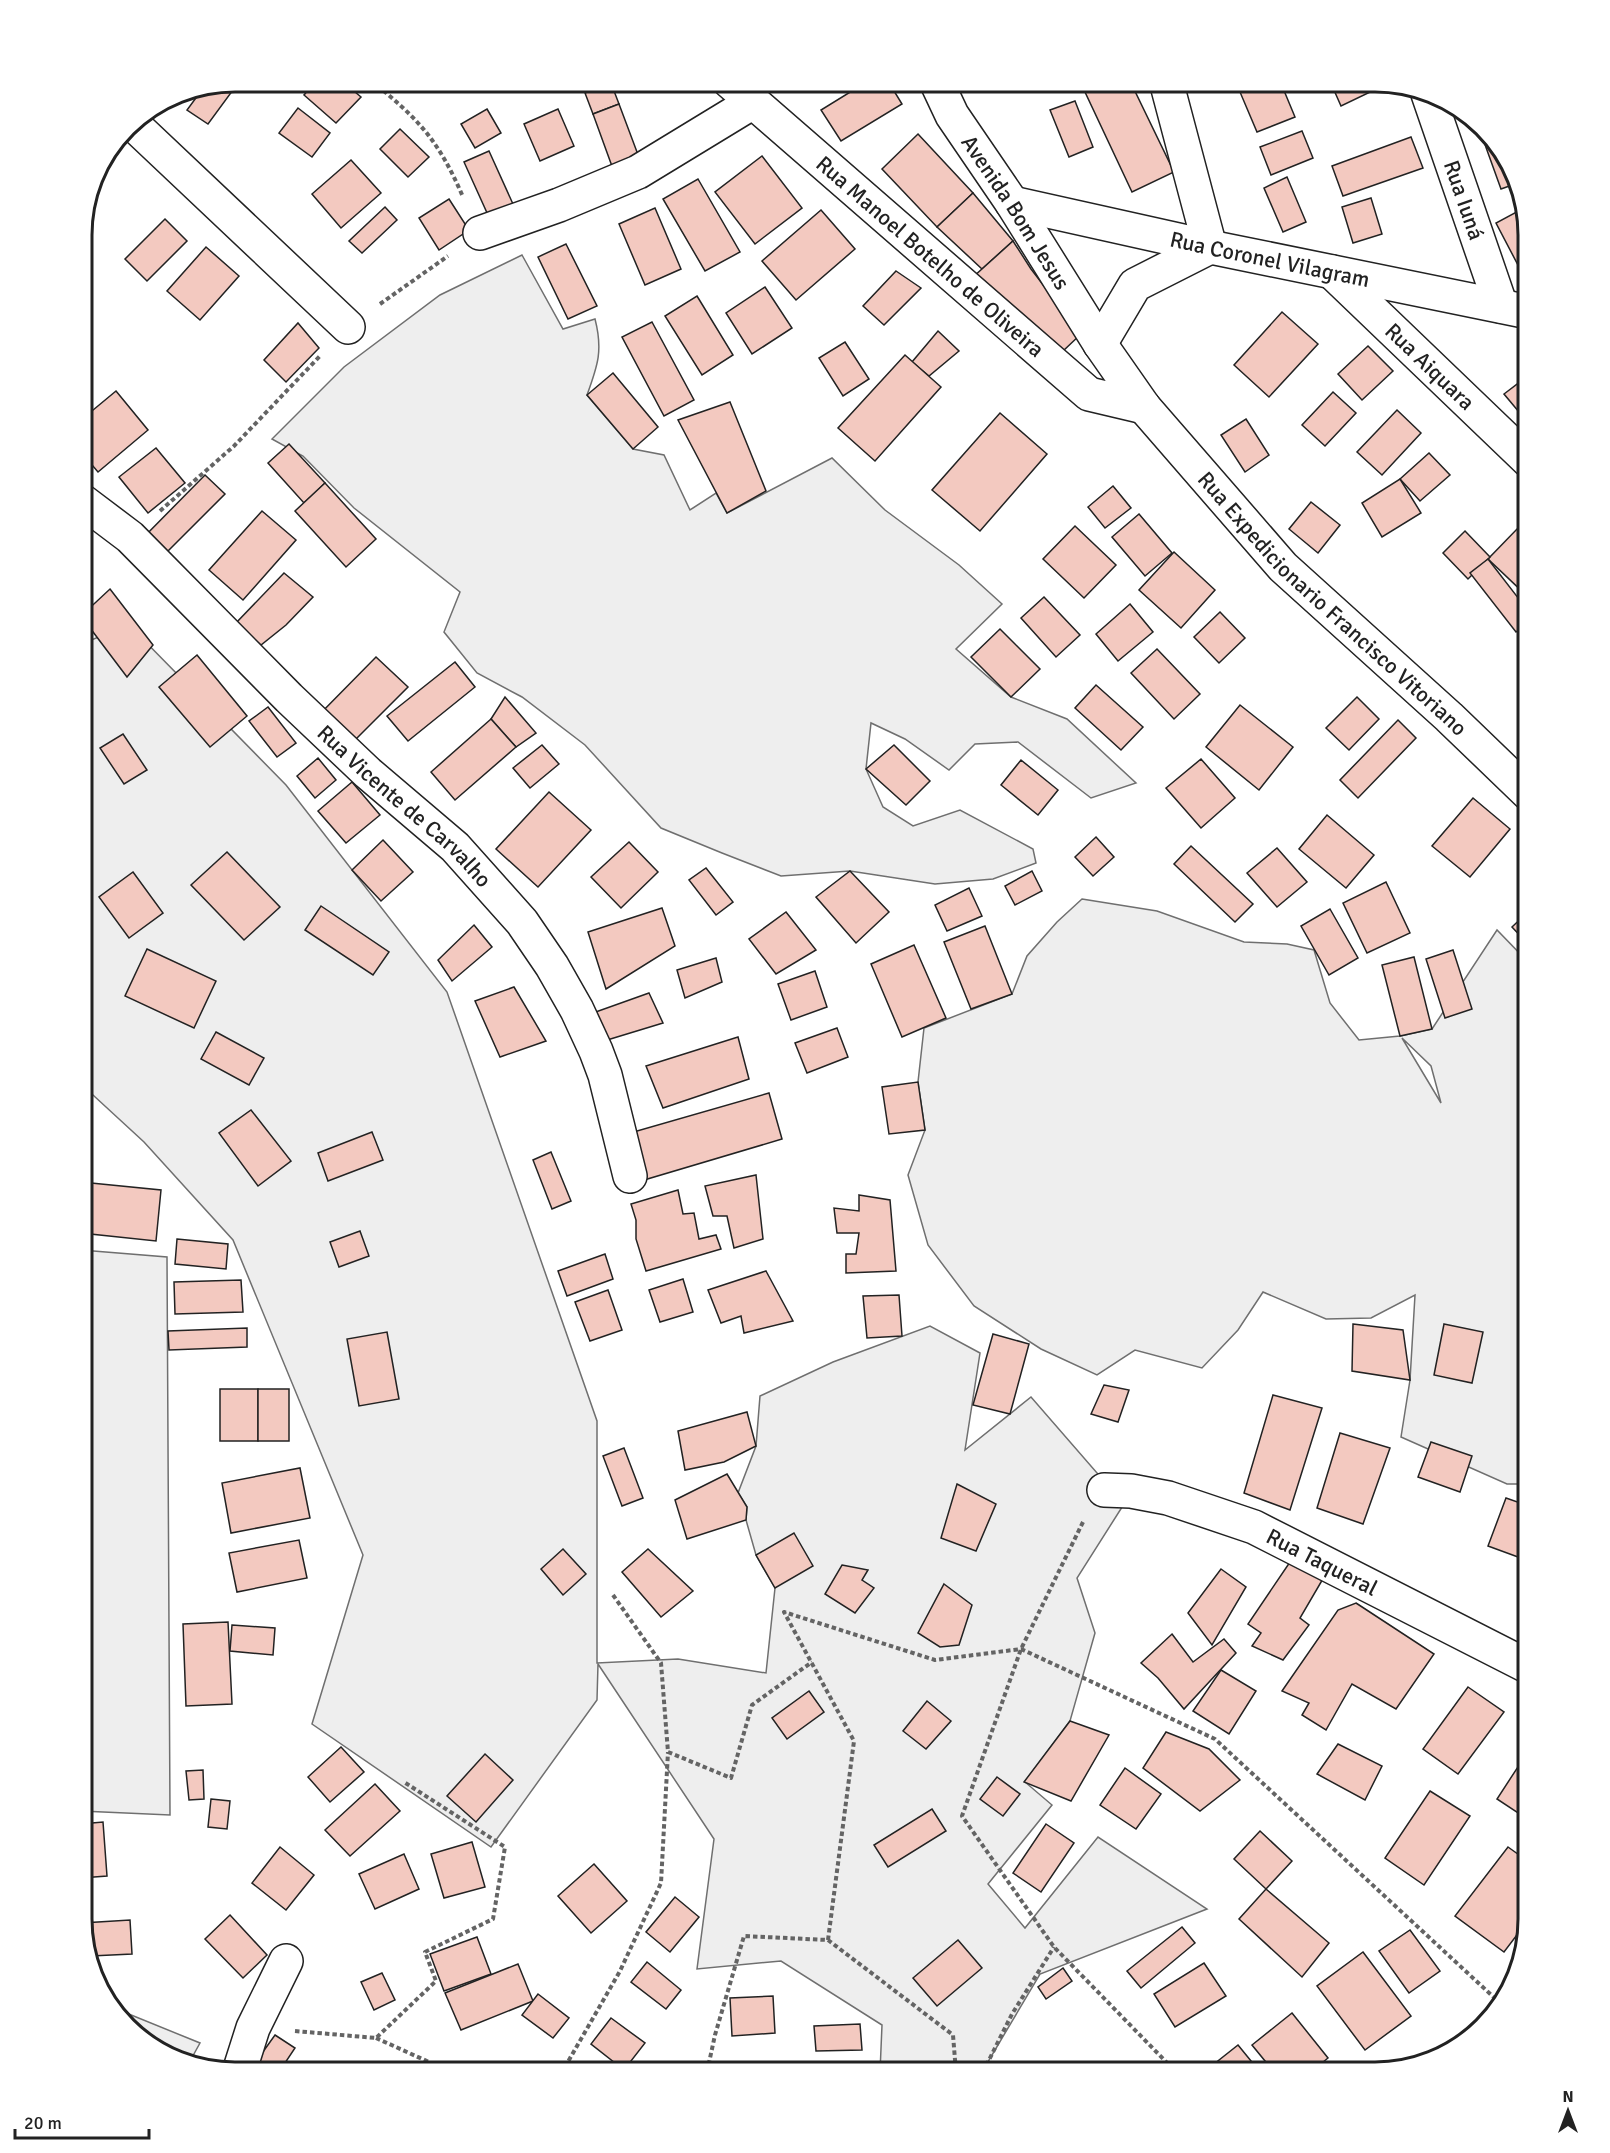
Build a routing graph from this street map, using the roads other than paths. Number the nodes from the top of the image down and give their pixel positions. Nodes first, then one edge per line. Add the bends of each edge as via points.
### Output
1 (741, 92) edge
2 (941, 92) edge
3 (1170, 92) edge
4 (1432, 103) edge
5 (138, 129) edge
6 (1012, 203) junction
7 (480, 233) road end
8 (1210, 247) junction
9 (1332, 272) junction
10 (1515, 309) edge
11 (348, 327) road end
12 (1100, 344) junction
13 (1144, 407) junction
14 (1518, 450) edge
15 (92, 508) edge
16 (1518, 783) edge
17 (630, 1176) dead end
18 (1104, 1490) road end
19 (1518, 1661) edge
20 (286, 1961) dead end
21 (242, 2061) edge

1 - 7 street via 638,172
1 - 13 street, Rua Manoel Botelho de Oliveira via 1089,394
2 - 6 street, Avenida Bom Jesus via 952,115
3 - 8 street
4 - 10 street, Rua Iuná
5 - 11 street
6 - 8 street, Rua Coronel Vilagram
6 - 12 street, Avenida Bom Jesus
8 - 9 street, Rua Coronel Vilagram
8 - 12 street via 1135,285
9 - 10 street, Rua Coronel Vilagram
9 - 14 street, Rua Aiquara
12 - 13 street, Avenida Bom Jesus
13 - 16 street, Rua Expedicionario Francisco Vitoriano via 1283,567
15 - 17 street, Rua Vicente de Carvalho via 130,537 296,706 455,847 522,922 578,1010 596,1051
18 - 19 street, Rua Taqueral via 1168,1498 1254,1527
20 - 21 street via 252,2028

